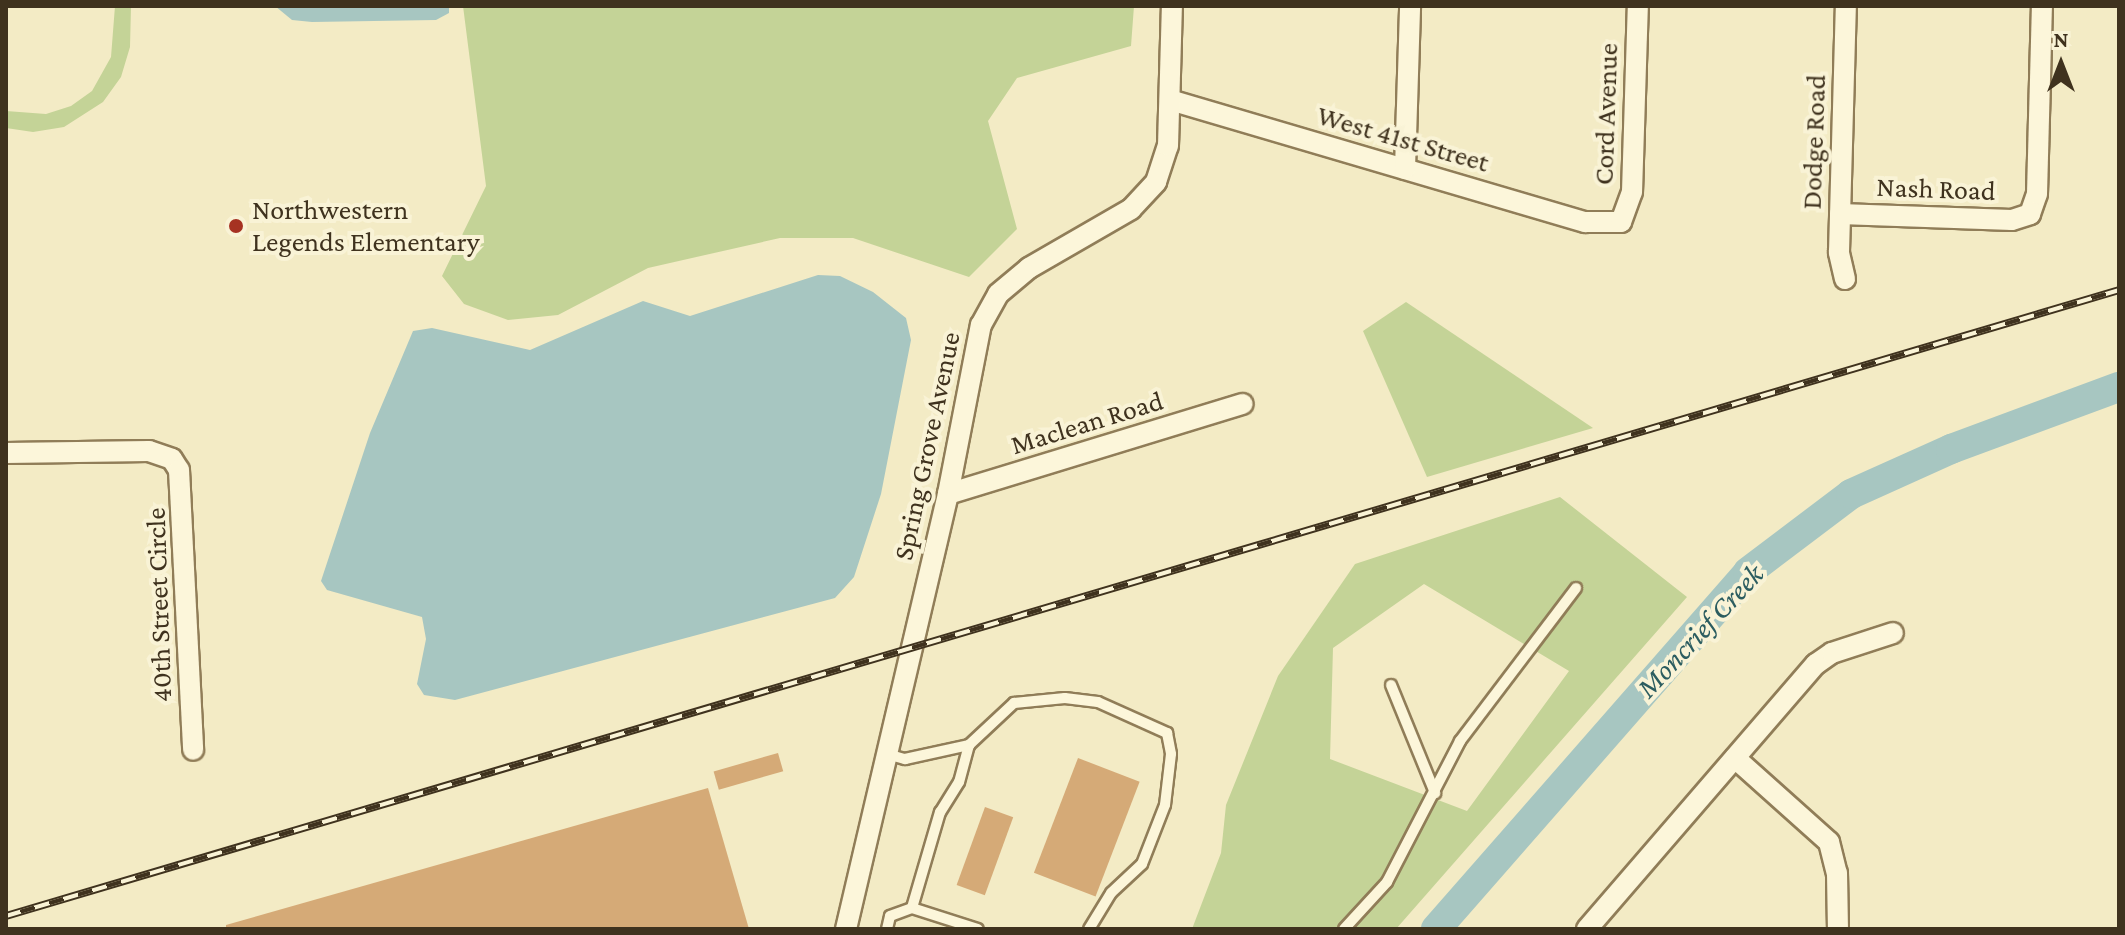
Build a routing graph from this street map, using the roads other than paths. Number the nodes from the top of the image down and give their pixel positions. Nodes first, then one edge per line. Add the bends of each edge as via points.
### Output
1 (1172, 6) edge
2 (1410, 6) edge
3 (1638, 6) edge
4 (1846, 6) edge
5 (2042, 6) edge
6 (1170, 100) junction
7 (1405, 169) junction
8 (1840, 214) junction
9 (1621, 222) joint
10 (1845, 279) dead end
11 (1243, 404) dead end
12 (6, 453) edge
13 (948, 494) junction
14 (1576, 588) dead end
15 (1893, 633) dead end
16 (1391, 685) dead end
17 (969, 745) junction
18 (193, 750) dead end
19 (887, 754) junction
20 (1735, 758) junction
21 (1435, 793) junction
22 (912, 908) junction
23 (846, 929) edge
24 (887, 929) edge
25 (978, 929) edge
26 (1089, 929) edge
27 (1344, 929) edge
28 (1588, 929) edge
29 (1838, 929) edge

1 - 6 street, Spring Grove Avenue
2 - 7 street
3 - 9 street, Cord Avenue via 1632,192
4 - 8 street, Dodge Road
5 - 8 street, Nash Road via 2037,194 2030,214 2012,220
6 - 7 street, West 41st Street
6 - 13 street, Spring Grove Avenue via 1168,146 1156,182 1131,209 1029,268 998,294 981,325
7 - 9 street, West 41st Street via 1585,222
8 - 10 street, Dodge Road
11 - 13 street, Maclean Road
12 - 18 street, 40th Street Circle via 149,451 172,459 182,480
13 - 19 street, Spring Grove Avenue
14 - 21 lane via 1460,741
15 - 20 street via 1832,653 1816,664
16 - 21 lane
17 - 19 lane via 905,759
17 - 22 lane via 959,782 940,812
17 - 26 lane via 1014,703 1065,698 1098,702 1167,733 1171,754 1165,805 1142,864 1111,893
19 - 23 street, Spring Grove Avenue
20 - 28 street
20 - 29 street via 1829,842 1837,873
21 - 27 lane via 1387,882
22 - 24 lane via 890,916
22 - 25 lane

